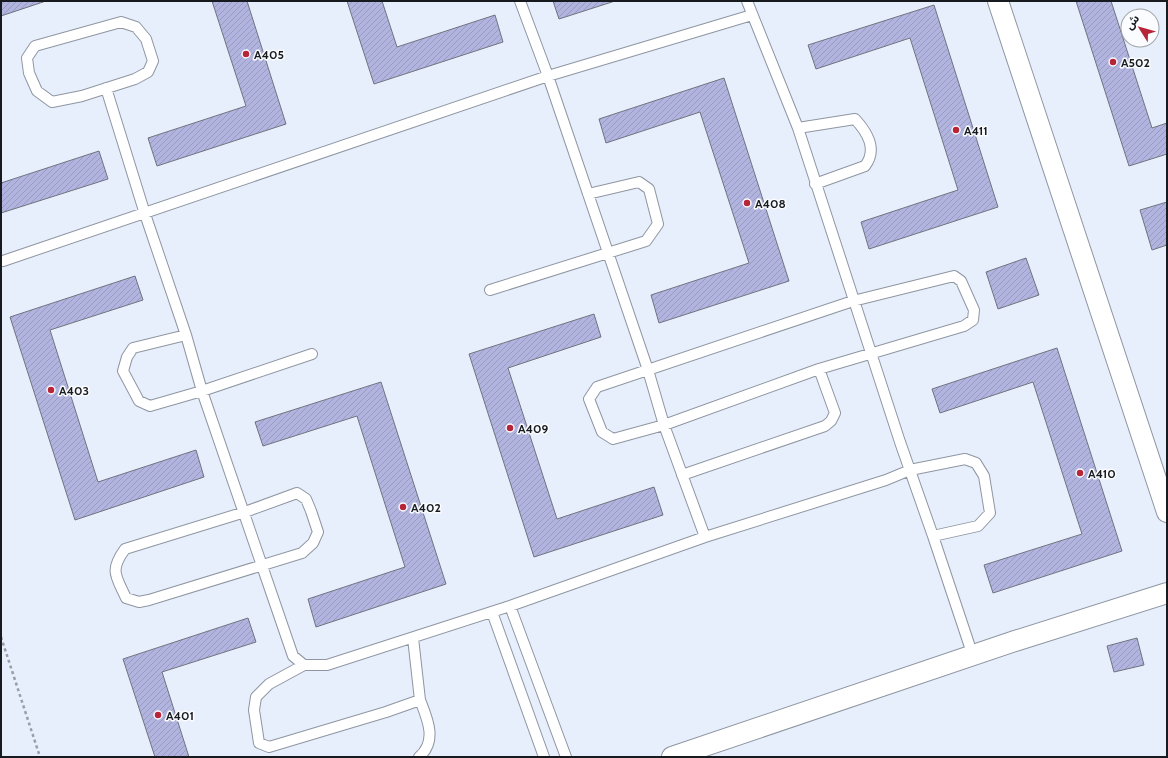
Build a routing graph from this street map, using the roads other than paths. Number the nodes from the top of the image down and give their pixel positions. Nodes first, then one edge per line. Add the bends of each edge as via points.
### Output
1 (520, 1) edge
2 (747, 1) edge
3 (998, 1) edge
4 (752, 15) junction
5 (548, 76) junction
6 (106, 88) junction
7 (798, 128) junction
8 (815, 184) junction
9 (588, 194) junction
10 (144, 214) junction
11 (608, 252) junction
12 (3, 261) dead end
13 (490, 290) dead end
14 (853, 301) junction
15 (186, 335) junction
16 (872, 353) junction
17 (312, 354) dead end
18 (819, 369) junction
19 (648, 370) junction
20 (202, 391) junction
21 (664, 425) junction
22 (910, 470) junction
23 (682, 475) junction
24 (245, 512) junction
25 (1167, 512) edge
26 (933, 536) junction
27 (705, 538) junction
28 (263, 565) junction
29 (1167, 594) edge
30 (510, 606) junction
31 (492, 612) junction
32 (413, 638) junction
33 (973, 656) junction
34 (304, 665) junction
35 (420, 700) junction
36 (420, 757) edge
37 (544, 757) edge
38 (566, 757) edge
39 (672, 757) edge

1 - 5 lane
2 - 4 lane
3 - 25 street
4 - 5 lane
4 - 7 lane
5 - 9 lane
5 - 10 lane
6 - 6 lane via 52,102 38,91 29,73 27,58 35,46 121,22 136,27 146,39 154,61 148,72
6 - 10 lane
7 - 8 lane
7 - 8 lane via 855,119 864,129 871,146 870,159 865,166
8 - 14 lane
9 - 11 lane
9 - 11 lane via 639,182 649,189 658,224 646,241
10 - 12 lane
10 - 15 lane
11 - 13 lane
11 - 19 lane
14 - 16 lane
14 - 16 lane via 954,276 961,281 974,310 973,320 964,326
14 - 19 lane
15 - 20 lane
15 - 20 lane via 133,348 127,357 124,371 139,401 150,406
16 - 18 lane
16 - 22 lane
17 - 20 lane
18 - 21 lane
18 - 23 lane via 835,413 825,426
19 - 21 lane
19 - 21 lane via 597,387 589,399 602,432 613,439
20 - 24 lane
21 - 23 lane
22 - 26 lane
22 - 26 lane via 965,459 976,463 984,476 990,513 978,526
22 - 27 lane
23 - 27 lane
24 - 28 lane
24 - 28 lane via 297,493 306,499 311,511 318,532 313,543 302,552
24 - 28 lane via 125,549 116,561 115,574 126,598 139,602
26 - 33 lane
27 - 30 lane
28 - 34 lane via 293,656
29 - 33 street
30 - 31 lane
30 - 38 lane
31 - 32 lane
31 - 37 lane
32 - 34 lane via 327,665
32 - 35 lane
33 - 39 street
34 - 35 lane via 270,684 256,697 254,710 259,743 268,747
35 - 36 lane via 430,726 429,741

